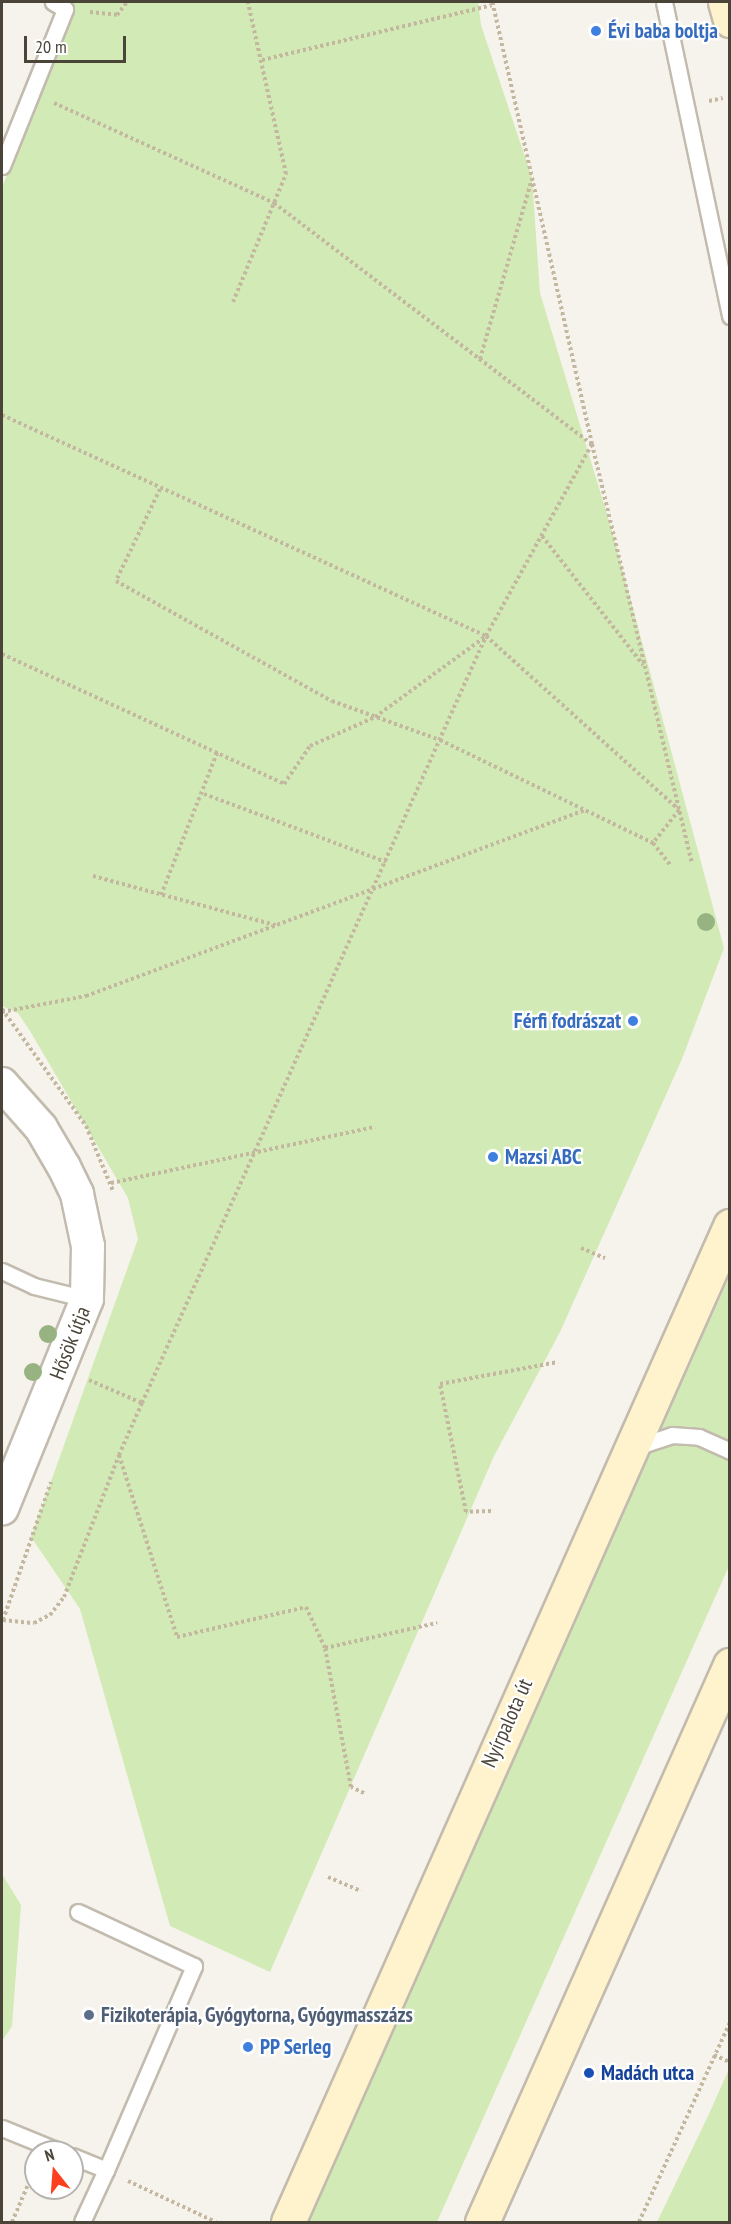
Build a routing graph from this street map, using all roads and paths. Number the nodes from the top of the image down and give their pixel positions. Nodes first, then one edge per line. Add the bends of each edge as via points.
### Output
1 (127, 2) edge
2 (248, 2) edge
3 (664, 2) edge
4 (725, 2) edge
5 (492, 3) edge
6 (59, 5) edge
7 (729, 20) edge
8 (262, 60) junction
9 (32, 92) junction
10 (2, 166) edge
11 (532, 178) junction
12 (274, 203) junction
13 (233, 302) dead end
14 (729, 316) edge
15 (480, 359) junction
16 (2, 415) edge
17 (592, 444) junction
18 (160, 489) junction
19 (542, 536) junction
20 (486, 636) junction
21 (2, 654) edge
22 (645, 668) junction
23 (375, 717) junction
24 (440, 740) junction
25 (217, 753) junction
26 (204, 794) junction
27 (585, 810) junction
28 (679, 810) junction
29 (653, 843) junction
30 (691, 861) dead end
31 (386, 862) junction
32 (671, 866) dead end
33 (93, 876) dead end
34 (372, 893) junction
35 (161, 895) junction
36 (278, 926) junction
37 (2, 1012) edge
38 (2, 1084) edge
39 (375, 1127) dead end
40 (257, 1149) junction
41 (77, 1194) junction
42 (729, 1226) edge
43 (581, 1248) dead end
44 (605, 1258) dead end
45 (2, 1271) edge
46 (87, 1299) junction
47 (558, 1362) dead end
48 (60, 1368) junction
49 (142, 1403) junction
50 (630, 1449) junction
51 (729, 1451) edge
52 (119, 1455) junction
53 (2, 1508) edge
54 (491, 1511) dead end
55 (2, 1620) edge
56 (437, 1623) dead end
57 (325, 1648) junction
58 (729, 1665) edge
59 (364, 1793) dead end
60 (328, 1877) dead end
61 (361, 1890) dead end
62 (78, 1912) dead end
63 (729, 2022) edge
64 (714, 2055) junction
65 (729, 2062) edge
66 (2, 2128) edge
67 (32, 2140) edge
68 (84, 2161) edge
69 (106, 2170) junction
70 (24, 2194) edge
71 (12, 2223) edge
72 (82, 2223) edge
73 (216, 2223) edge
74 (288, 2223) edge
75 (482, 2223) edge
76 (639, 2223) edge

1 - 6 path via 117,15
2 - 8 path
3 - 14 lane
4 - 7 main road
5 - 8 path
5 - 11 path
6 - 9 lane
8 - 12 path via 286,174
9 - 10 lane
9 - 12 path
11 - 15 path
11 - 17 path
12 - 13 path
12 - 15 path
15 - 17 path
16 - 18 path
17 - 19 path
17 - 22 path
18 - 20 path
18 - 23 path via 116,581 332,701
19 - 20 path
19 - 22 path
20 - 23 path
20 - 24 path
20 - 28 path
21 - 25 path
22 - 28 path
23 - 24 path
23 - 25 path via 310,746 284,784
24 - 27 path
24 - 31 path
25 - 26 path
26 - 31 path
26 - 35 path
27 - 29 path
27 - 34 path
28 - 29 path
28 - 30 path
29 - 32 path
31 - 34 path
33 - 35 path
34 - 36 path
34 - 40 path
35 - 36 path
36 - 37 path via 86,996
38 - 41 street, Hősök útja via 41,1128
39 - 40 path
40 - 41 path
40 - 49 path
41 - 46 street, Hősök útja via 88,1246
42 - 50 main road, Nyírpalota út
43 - 44 path
45 - 46 lane
46 - 48 street, Hősök útja
47 - 54 path via 440,1384 466,1512
48 - 49 path
48 - 53 street, Hősök útja
49 - 52 path
50 - 51 lane via 672,1435 699,1437
50 - 74 main road, Nyírpalota út
52 - 55 path via 64,1597 50,1615 34,1623
52 - 57 path via 177,1637 306,1607
56 - 57 path
57 - 59 path via 351,1787
58 - 75 main road
60 - 61 path
62 - 69 lane via 194,1966
63 - 64 path
64 - 65 path
64 - 76 path
66 - 67 lane
68 - 69 lane
69 - 72 lane
69 - 73 path
70 - 71 path

